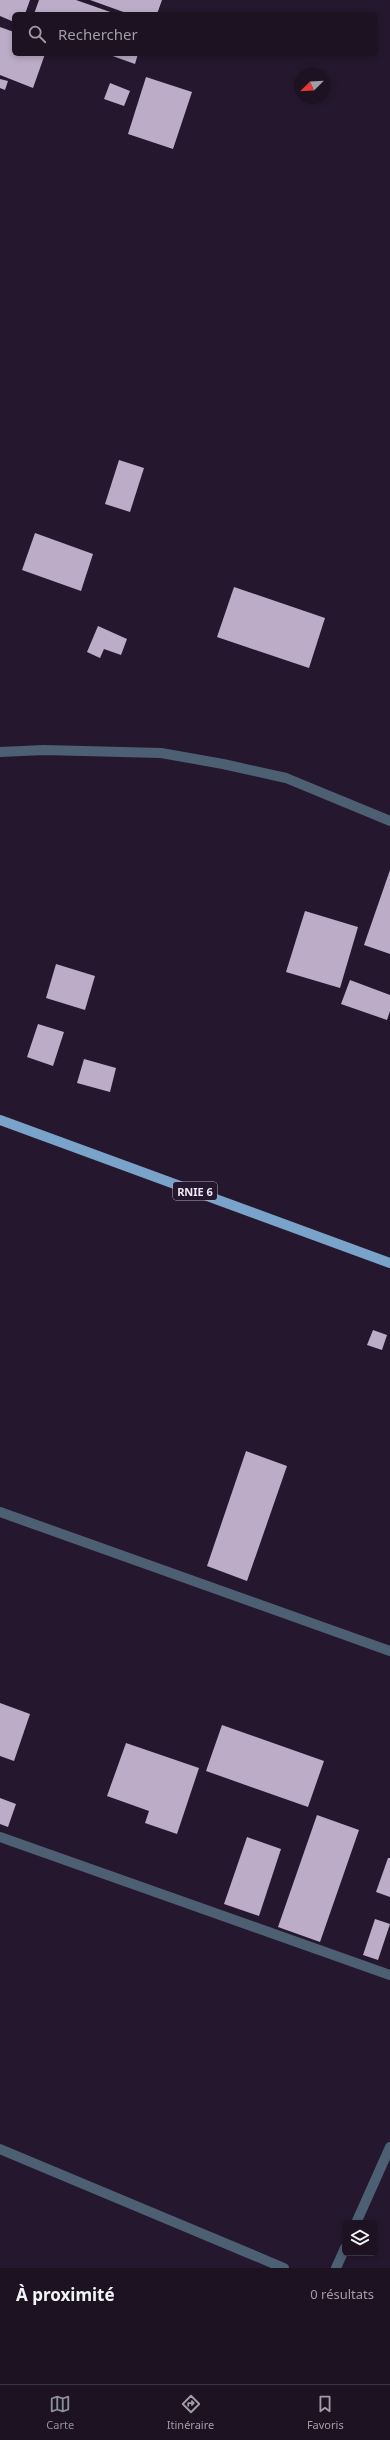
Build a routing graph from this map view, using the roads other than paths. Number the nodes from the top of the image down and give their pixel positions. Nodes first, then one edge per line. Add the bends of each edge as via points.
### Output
1 (0, 752) edge
2 (390, 821) edge
3 (0, 1120) edge
4 (390, 1262) edge
5 (0, 1512) edge
6 (390, 1651) edge
7 (0, 1837) edge
8 (390, 1975) edge
9 (390, 2147) edge
10 (0, 2149) edge
11 (357, 2220) edge
12 (342, 2255) edge
13 (284, 2268) edge
14 (336, 2268) edge

1 - 2 street via 44,750 161,753 286,778
3 - 4 main road, RNIE 6
5 - 6 street
7 - 8 street
9 - 11 street
10 - 13 street
12 - 14 street

